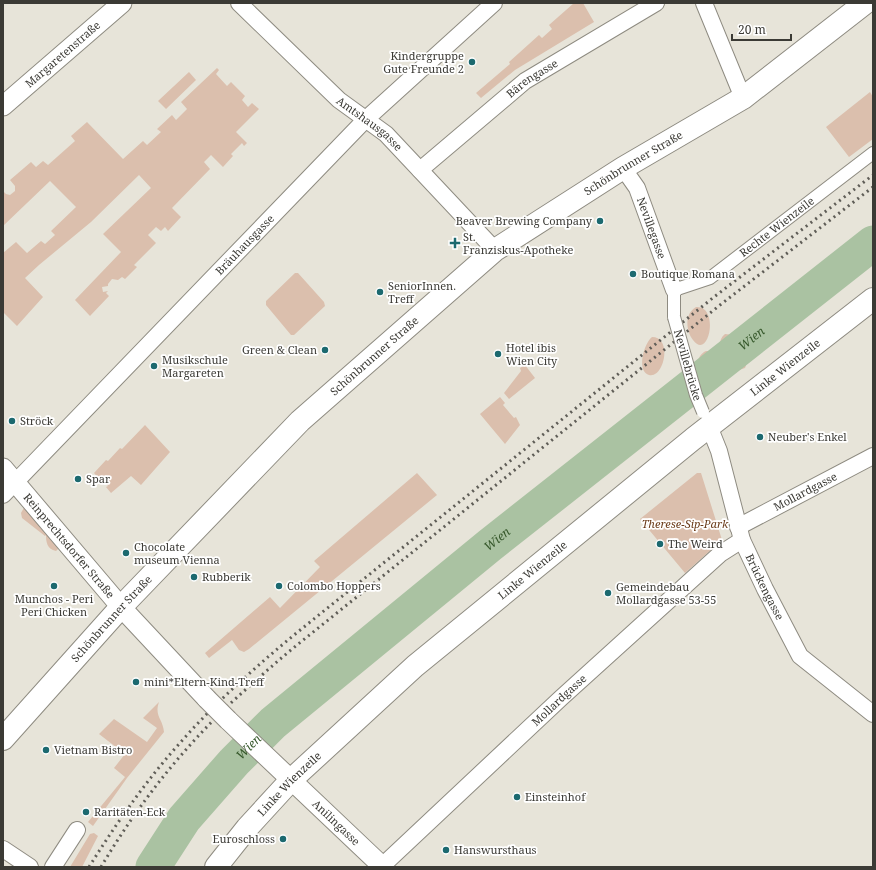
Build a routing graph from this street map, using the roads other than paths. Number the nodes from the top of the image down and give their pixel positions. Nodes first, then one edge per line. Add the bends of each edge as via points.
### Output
1 (122, 3) edge
2 (239, 3) edge
3 (494, 3) edge
4 (656, 3) edge
5 (704, 3) edge
6 (865, 3) edge
7 (743, 98) junction
8 (3, 106) edge
9 (365, 120) junction
10 (873, 154) edge
11 (623, 168) junction
12 (420, 170) junction
13 (495, 250) junction
14 (674, 290) junction
15 (873, 299) edge
16 (706, 419) junction
17 (873, 456) edge
18 (3, 468) edge
19 (9, 489) edge
20 (740, 533) junction
21 (121, 607) junction
22 (873, 714) edge
23 (3, 739) edge
24 (274, 764) joint
25 (291, 780) junction
26 (77, 830) dead end
27 (3, 850) edge
28 (30, 867) edge
29 (53, 867) edge
30 (216, 867) edge
31 (382, 867) edge

1 - 8 street, Margaretenstraße
2 - 9 street, Amtshausgasse via 339,100
3 - 9 street, Bräuhausgasse
4 - 12 street, Bärengasse via 525,81
5 - 7 street
6 - 7 main road, Schönbrunner Straße
7 - 11 main road, Schönbrunner Straße
9 - 12 street, Amtshausgasse via 386,134
9 - 19 street, Bräuhausgasse
10 - 14 street, Rechte Wienzeile via 710,278
11 - 13 main road, Schönbrunner Straße
11 - 14 street, Nevillegasse via 637,188
12 - 13 street, Amtshausgasse
13 - 21 main road, Schönbrunner Straße via 300,421
14 - 16 street, Nevillebrücke, bridge via 674,317 696,395
15 - 16 main road, Linke Wienzeile
16 - 20 street, Brückengasse via 719,451
16 - 25 main road, Linke Wienzeile via 415,666
17 - 20 street, Mollardgasse
18 - 19 street, Reinprechtsdorfer Straße
19 - 21 street, Reinprechtsdorfer Straße
20 - 22 street, Brückengasse via 765,589 800,656
20 - 31 street, Mollardgasse
21 - 23 main road, Schönbrunner Straße
21 - 24 street, Reinprechtsdorfer Straße, bridge
24 - 25 street, Anilingasse
25 - 30 main road, Linke Wienzeile
25 - 31 street, Anilingasse
26 - 29 street
27 - 28 street

